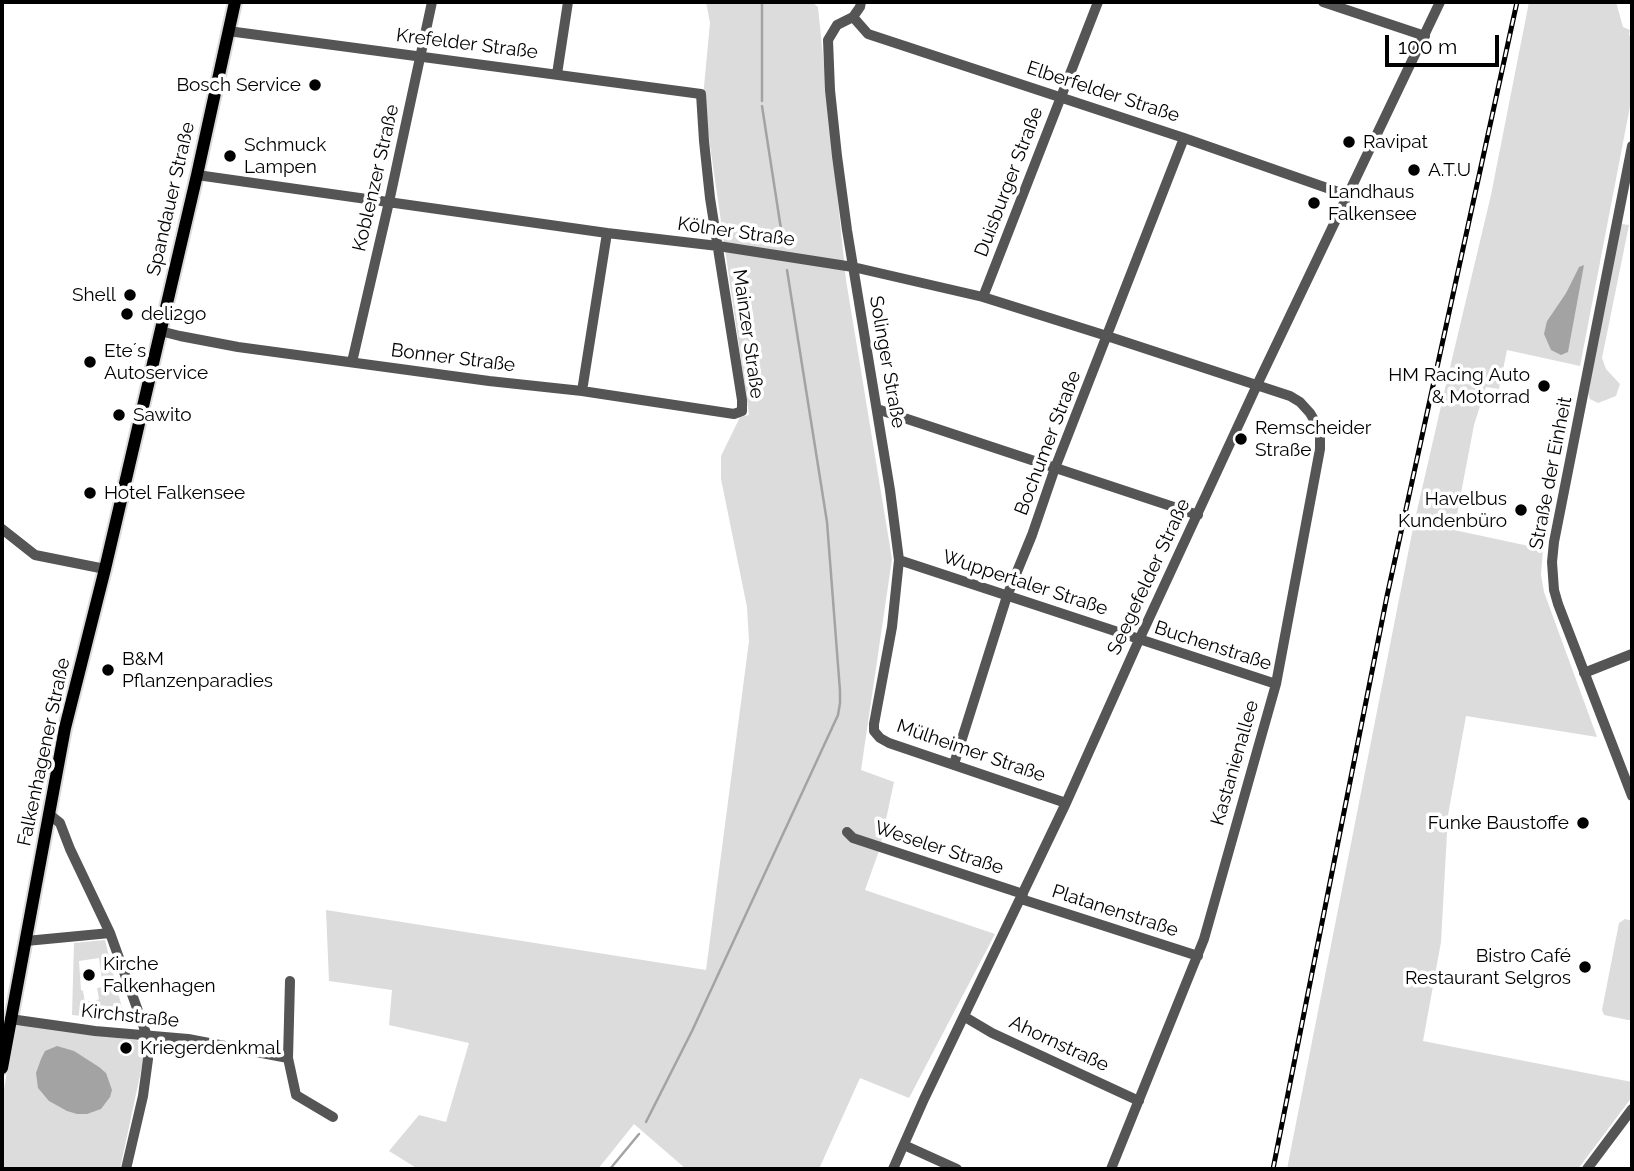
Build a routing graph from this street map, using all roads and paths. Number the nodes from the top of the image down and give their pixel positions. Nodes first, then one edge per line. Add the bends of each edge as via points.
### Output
1 (235, 2) edge
2 (432, 2) edge
3 (568, 2) edge
4 (860, 2) edge
5 (1098, 2) edge
6 (1323, 2) edge
7 (1440, 2) edge
8 (853, 17) junction
9 (228, 31) junction
10 (1425, 36) junction
11 (421, 56) junction
12 (557, 74) junction
13 (701, 94) joint
14 (1060, 96) junction
15 (1184, 138) junction
16 (1632, 146) edge
17 (197, 175) junction
18 (1347, 195) junction
19 (389, 202) junction
20 (607, 233) junction
21 (718, 246) junction
22 (853, 267) junction
23 (983, 298) junction
24 (160, 331) junction
25 (1107, 335) junction
26 (352, 362) junction
27 (1257, 385) junction
28 (582, 391) junction
29 (877, 409) junction
30 (742, 411) joint
31 (1055, 468) junction
32 (1198, 515) junction
33 (2, 529) edge
34 (899, 560) junction
35 (105, 569) junction
36 (1007, 596) junction
37 (1139, 640) junction
38 (1632, 654) edge
39 (1584, 673) junction
40 (1276, 684) junction
41 (874, 724) joint
42 (954, 764) junction
43 (1632, 796) edge
44 (1066, 803) junction
45 (50, 815) junction
46 (847, 832) dead end
47 (1022, 897) junction
48 (110, 933) junction
49 (26, 941) junction
50 (1198, 956) junction
51 (290, 981) dead end
52 (965, 1017) junction
53 (10, 1019) junction
54 (147, 1036) junction
55 (288, 1058) junction
56 (2, 1068) edge
57 (1139, 1101) junction
58 (1632, 1109) edge
59 (333, 1117) dead end
60 (904, 1145) junction
61 (126, 1169) edge
62 (893, 1169) edge
63 (957, 1169) edge
64 (1111, 1169) edge
65 (1587, 1169) edge

1 - 9 main road, Spandauer Straße
2 - 11 street, Koblenzer Straße
3 - 12 street
4 - 8 street
5 - 14 street, Duisburger Straße
6 - 10 street
7 - 10 street, Seegefelder Straße
8 - 14 street, Elberfelder Straße via 868,34
8 - 22 street, Solinger Straße via 838,25 828,40 837,156
9 - 11 street, Krefelder Straße
9 - 17 main road, Spandauer Straße
10 - 18 street, Seegefelder Straße
11 - 12 street, Krefelder Straße
11 - 19 street, Koblenzer Straße
12 - 13 street, Krefelder Straße
13 - 21 street, Mainzer Straße
14 - 15 street, Elberfelder Straße
14 - 23 street, Duisburger Straße
15 - 18 street, Elberfelder Straße
15 - 25 street, Bochumer Straße
16 - 39 street, Straße der Einheit via 1552,562 1558,604
17 - 19 street, Kölner Straße
17 - 24 main road, Spandauer Straße
18 - 27 street, Seegefelder Straße
19 - 20 street, Kölner Straße
19 - 26 street, Koblenzer Straße
20 - 21 street, Kölner Straße
20 - 28 street
21 - 22 street, Kölner Straße
21 - 30 street, Mainzer Straße
22 - 23 street, Kölner Straße
22 - 29 street, Solinger Straße
23 - 25 street, Kölner Straße
24 - 26 street, Bonner Straße
24 - 35 main road, Spandauer Straße
25 - 27 street, Kölner Straße
25 - 31 street, Bochumer Straße
26 - 28 street, Bonner Straße
27 - 32 street, Seegefelder Straße
27 - 40 street, Kastanienallee via 1300,402 1310,412 1320,437
28 - 30 street, Bonner Straße via 734,414
29 - 31 street
29 - 34 street, Solinger Straße
31 - 32 street
31 - 36 street, Bochumer Straße
32 - 37 street, Seegefelder Straße
33 - 35 street via 35,555
34 - 36 street, Wuppertaler Straße
34 - 41 street, Solinger Straße
35 - 45 main road, Falkenhagener Straße via 65,728
36 - 37 street, Wuppertaler Straße
36 - 42 street, Bochumer Straße
37 - 40 street, Buchenstraße
37 - 44 street, Seegefelder Straße
38 - 39 street
39 - 43 street, Straße der Einheit
40 - 50 street, Kastanienallee
41 - 42 street, Mülheimer Straße via 874,731 889,743
42 - 44 street, Mülheimer Straße
44 - 47 street, Seegefelder Straße
45 - 48 street via 60,822
45 - 49 main road, Falkenhagener Straße
46 - 47 street, Weseler Straße via 853,838
47 - 50 street, Platanenstraße
47 - 52 street, Seegefelder Straße
48 - 49 street
48 - 54 street
49 - 53 main road, Falkenhagener Straße
50 - 57 street, Kastanienallee
51 - 55 street
52 - 57 street, Ahornstraße
52 - 60 street, Seegefelder Straße
53 - 54 street, Kirchstraße
53 - 56 main road, Falkenhagener Straße
54 - 55 street, Kirchstraße
54 - 61 street via 143,1096
55 - 59 street via 296,1096
57 - 64 street, Kastanienallee
58 - 65 street
60 - 62 street, Seegefelder Straße
60 - 63 street

